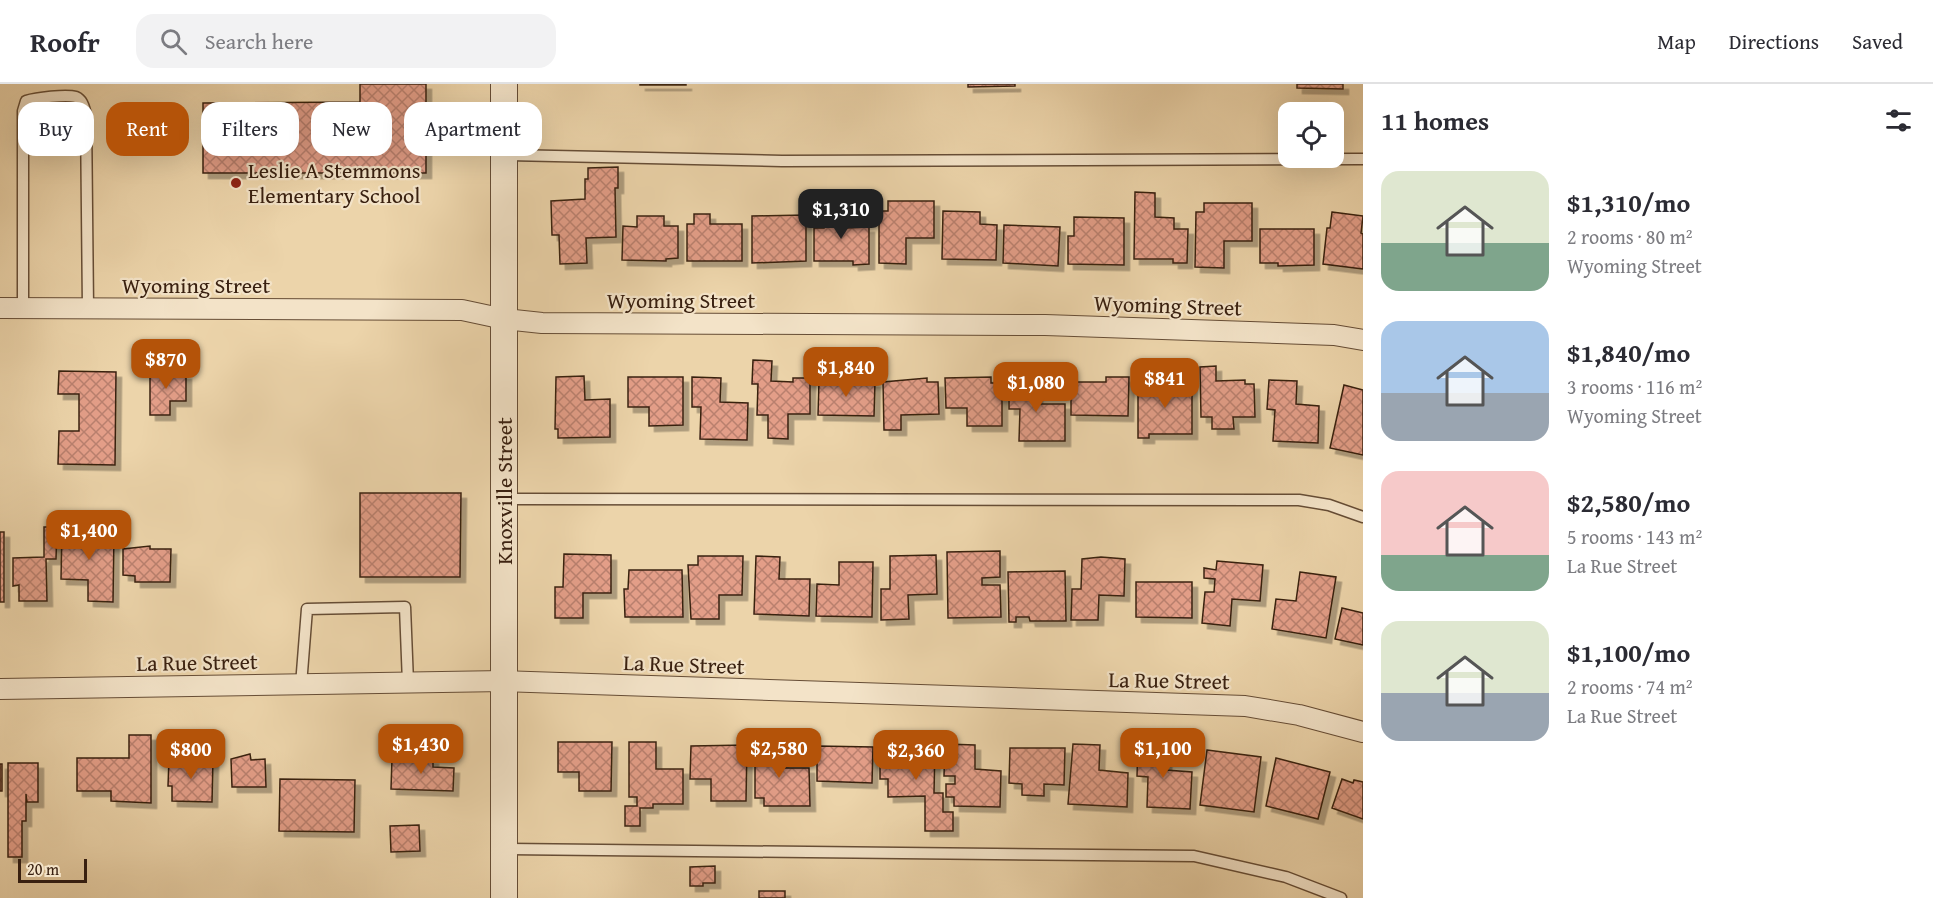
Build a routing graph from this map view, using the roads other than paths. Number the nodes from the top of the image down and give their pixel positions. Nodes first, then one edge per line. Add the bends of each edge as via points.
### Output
1 (504, 84) edge
2 (504, 102) edge
3 (504, 156) edge
4 (542, 156) edge
5 (1363, 159) edge
6 (0, 308) edge
7 (23, 308) junction
8 (88, 309) junction
9 (504, 319) junction
10 (1363, 340) edge
11 (504, 499) junction
12 (1363, 517) edge
13 (504, 681) junction
14 (408, 683) junction
15 (301, 685) junction
16 (0, 689) edge
17 (1363, 732) edge
18 (504, 849) junction
19 (504, 898) edge
20 (1341, 898) edge

1 - 2 street, Knoxville Street
3 - 9 street, Knoxville Street
4 - 5 lane via 782,161
6 - 7 street, Wyoming Street
7 - 8 street, Wyoming Street
7 - 8 lane via 23,111 26,101 36,98 75,97 82,102 86,114
8 - 9 street, Wyoming Street via 462,310
9 - 10 street, Wyoming Street via 554,324 1045,325 1334,335
9 - 11 street, Knoxville Street
11 - 12 lane via 1299,500
11 - 13 street, Knoxville Street
13 - 14 street, La Rue Street
13 - 17 street, La Rue Street via 1245,706
13 - 18 street, Knoxville Street
14 - 15 street, La Rue Street
14 - 15 lane via 405,607 394,607 307,609
15 - 16 street, La Rue Street
18 - 19 street, Knoxville Street
18 - 20 lane via 1194,856 1286,877

